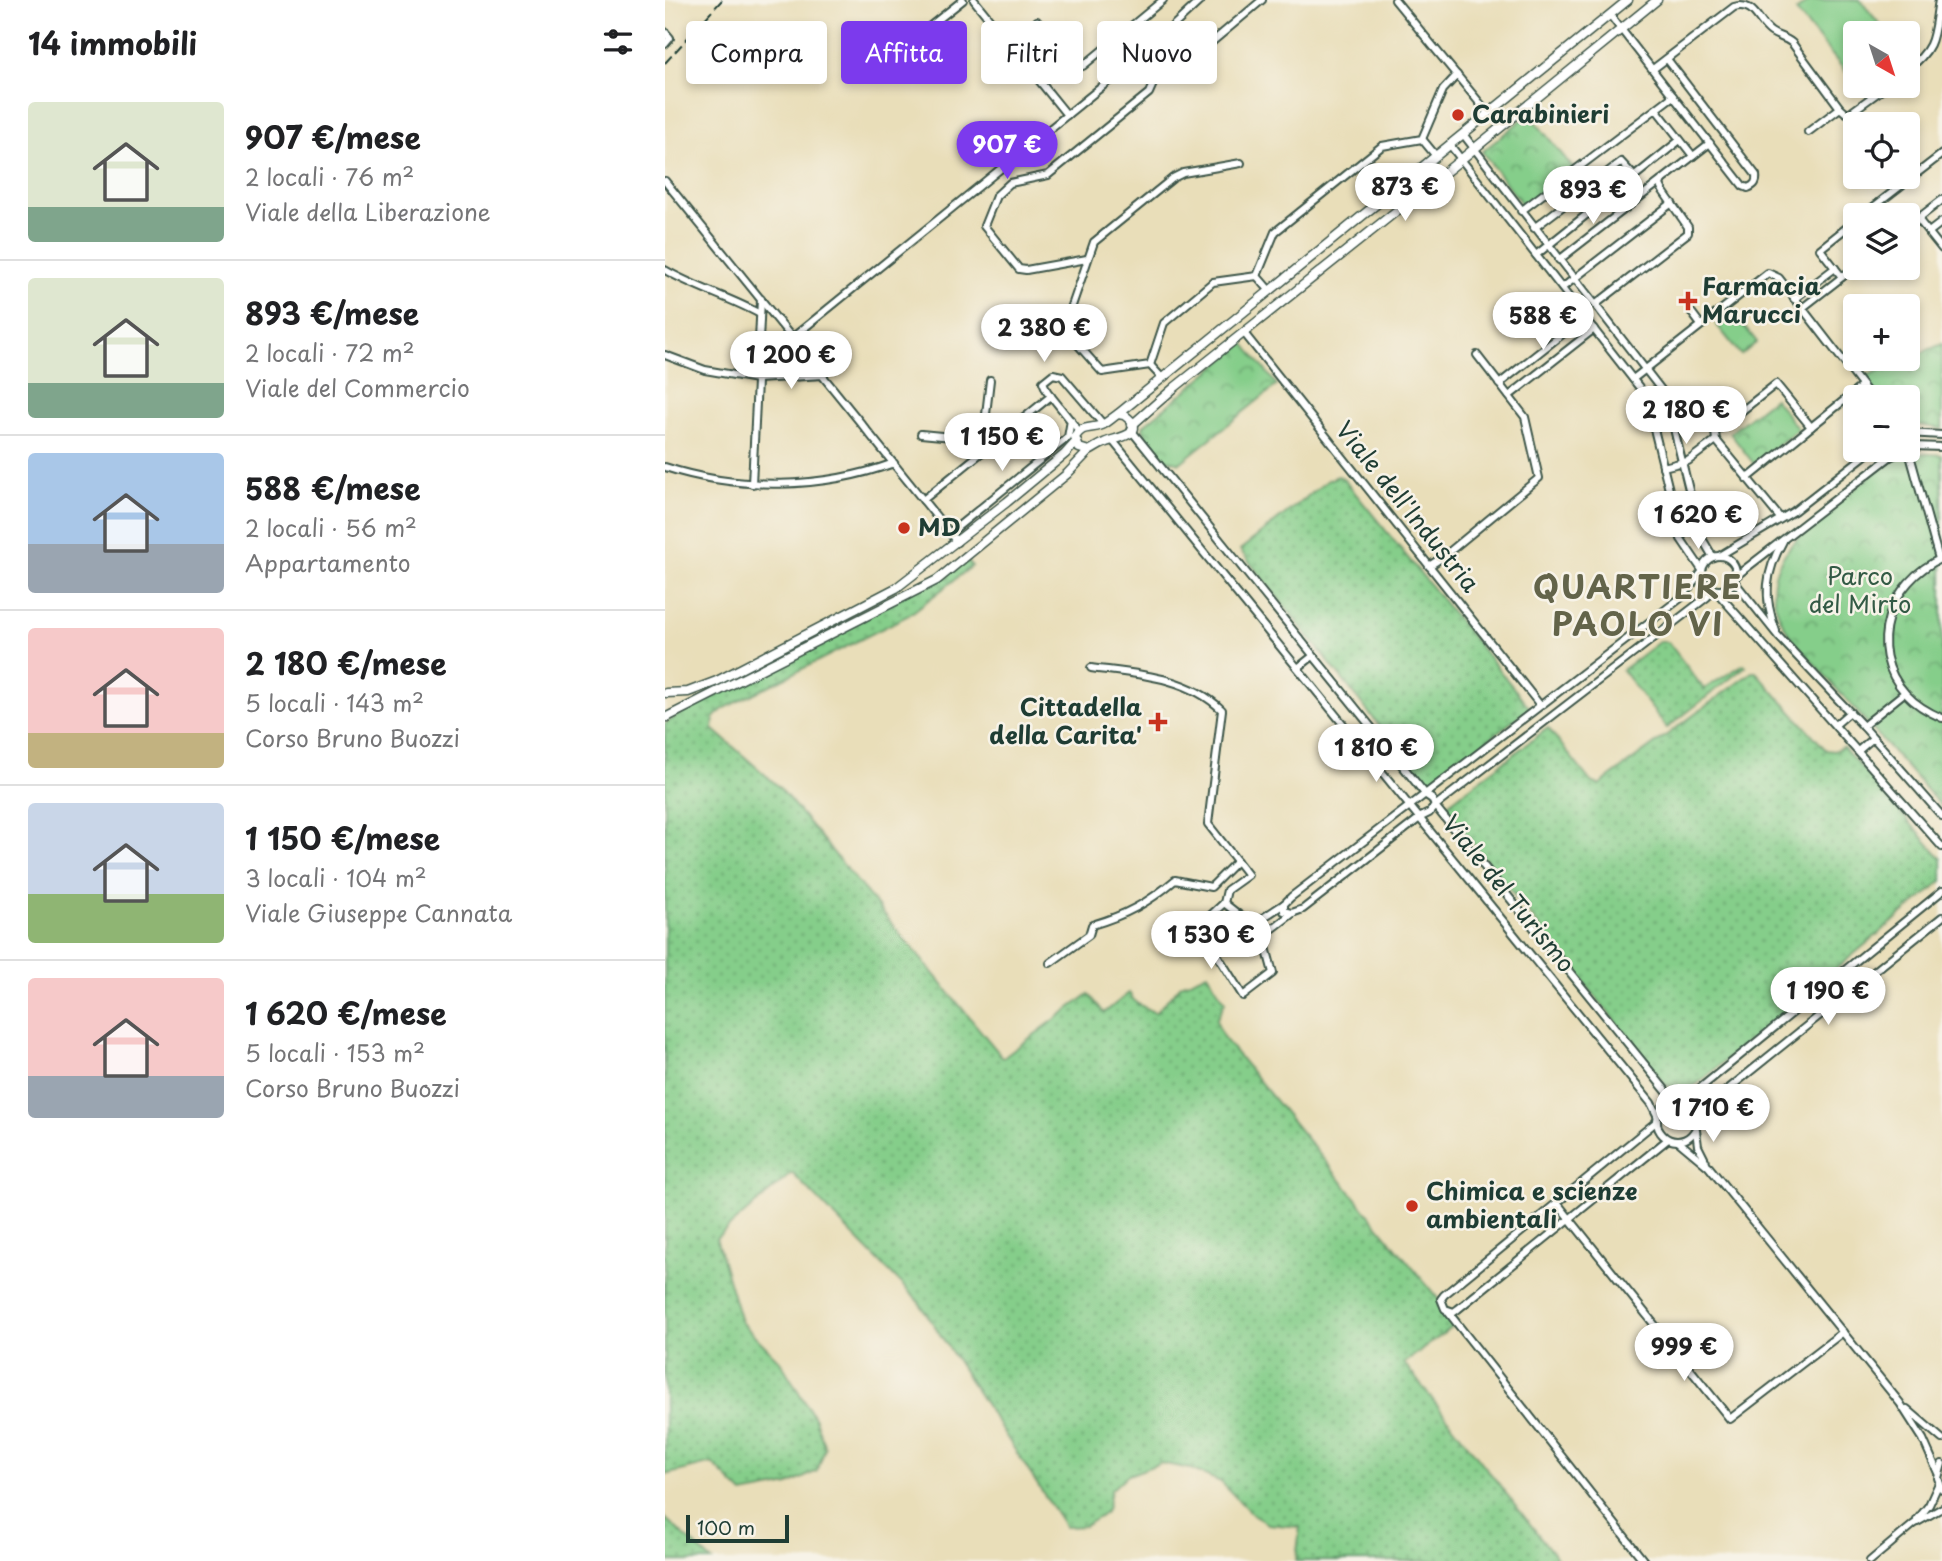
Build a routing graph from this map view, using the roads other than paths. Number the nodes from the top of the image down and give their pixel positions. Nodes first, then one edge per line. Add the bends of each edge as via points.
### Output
1 (963, 0) edge
2 (974, 0) edge
3 (1163, 0) edge
4 (1201, 0) edge
5 (1262, 0) edge
6 (1395, 0) edge
7 (1628, 0) edge
8 (1657, 0) edge
9 (1939, 0) edge
10 (1610, 15) junction
11 (937, 21) edge
12 (1622, 29) junction
13 (665, 32) edge
14 (665, 44) edge
15 (1667, 59) junction
16 (1920, 59) edge
17 (1083, 66) edge
18 (1653, 69) junction
19 (1457, 75) junction
20 (1673, 96) junction
21 (1871, 98) edge
22 (1656, 108) junction
23 (1840, 108) junction
24 (1488, 113) junction
25 (1067, 115) junction
26 (1808, 132) dead end
27 (1463, 134) junction
28 (1422, 139) junction
29 (1681, 140) junction
30 (1710, 143) junction
31 (1450, 145) junction
32 (1475, 149) junction
33 (1942, 154) edge
34 (1436, 156) junction
35 (1693, 156) junction
36 (1461, 160) junction
37 (1241, 163) dead end
38 (994, 174) junction
39 (1634, 176) junction
40 (1663, 179) junction
41 (665, 181) edge
42 (1005, 187) junction
43 (1942, 200) edge
44 (1672, 203) junction
45 (1879, 203) edge
46 (1521, 211) junction
47 (1920, 217) edge
48 (1920, 221) edge
49 (1942, 222) edge
50 (1534, 228) junction
51 (1843, 231) edge
52 (1929, 232) junction
53 (1548, 246) junction
54 (1942, 249) edge
55 (1536, 255) junction
56 (1087, 259) junction
57 (1559, 260) junction
58 (1835, 268) junction
59 (665, 270) edge
60 (1257, 276) junction
61 (1842, 277) joint
62 (1574, 278) junction
63 (1562, 289) junction
64 (1270, 291) junction
65 (761, 299) junction
66 (1794, 299) junction
67 (1595, 305) junction
68 (1801, 309) junction
69 (1692, 313) dead end
70 (760, 314) junction
71 (1584, 317) junction
72 (1701, 326) junction
73 (1594, 329) junction
74 (1244, 333) junction
75 (792, 338) junction
76 (665, 355) edge
77 (1477, 355) dead end
78 (1150, 365) junction
79 (1645, 369) junction
80 (823, 375) junction
81 (1162, 378) junction
82 (757, 379) junction
83 (1633, 379) junction
84 (990, 380) dead end
85 (1499, 384) junction
86 (1861, 385) edge
87 (1051, 396) junction
88 (1509, 396) junction
89 (1843, 401) edge
90 (1118, 414) junction
91 (1071, 420) junction
92 (1103, 424) junction
93 (1811, 427) junction
94 (1131, 428) junction
95 (1079, 431) junction
96 (921, 433) dead end
97 (1920, 434) edge
98 (1942, 435) edge
99 (983, 440) junction
100 (1112, 440) junction
101 (1716, 440) junction
102 (1076, 442) junction
103 (1920, 446) edge
104 (988, 447) junction
105 (1942, 447) edge
106 (1089, 451) junction
107 (1856, 462) edge
108 (1884, 462) edge
109 (1911, 462) edge
110 (894, 463) junction
111 (1683, 463) junction
112 (665, 467) edge
113 (1663, 467) junction
114 (1747, 479) junction
115 (752, 484) junction
116 (923, 500) junction
117 (1197, 514) junction
118 (1780, 518) junction
119 (1183, 525) junction
120 (950, 533) junction
121 (1784, 539) junction
122 (957, 542) junction
123 (1716, 557) junction
124 (1940, 558) edge
125 (1429, 566) junction
126 (1702, 571) junction
127 (1735, 579) junction
128 (1714, 590) junction
129 (1778, 636) junction
130 (1313, 656) junction
131 (1299, 667) junction
132 (1091, 668) dead end
133 (1904, 693) junction
134 (669, 698) edge
135 (1540, 705) junction
136 (1850, 712) junction
137 (666, 718) edge
138 (1942, 718) edge
139 (1835, 726) junction
140 (1863, 726) junction
141 (1873, 738) junction
142 (1858, 751) junction
143 (1426, 795) junction
144 (1412, 806) junction
145 (1435, 806) junction
146 (1942, 816) edge
147 (1421, 817) junction
148 (1942, 847) edge
149 (1237, 861) junction
150 (1942, 891) edge
151 (1224, 903) junction
152 (1284, 904) junction
153 (1295, 912) junction
154 (1942, 917) edge
155 (1050, 963) dead end
156 (1680, 1101) junction
157 (1696, 1115) junction
158 (1656, 1119) junction
159 (1696, 1128) junction
160 (1667, 1140) junction
161 (1679, 1142) junction
162 (1709, 1167) junction
163 (1557, 1203) junction
164 (1570, 1219) junction
165 (1448, 1312) junction
166 (1843, 1332) junction
167 (1900, 1403) junction
168 (1942, 1439) edge
169 (1942, 1464) edge
170 (1938, 1473) junction
171 (1940, 1486) edge
172 (1942, 1508) edge
173 (1914, 1524) junction
174 (1872, 1560) edge
175 (1644, 1561) edge

1 - 11 street
2 - 25 street
3 - 17 street
4 - 25 street
5 - 42 street via 1212,42 1172,51 1149,93 1048,175
6 - 19 street
7 - 10 street
8 - 12 street
9 - 16 street via 1930,48
10 - 12 street
10 - 24 street
12 - 18 street
12 - 32 street
13 - 14 street via 670,38
15 - 18 street
15 - 23 street via 1742,5 1770,32 1792,43
15 - 30 street via 1756,175 1754,186 1743,186
18 - 20 street
19 - 24 street
19 - 28 street via 1443,90
20 - 22 street
20 - 30 street
21 - 23 street via 1850,113
22 - 29 street
22 - 46 street
23 - 26 street
24 - 27 street
25 - 38 street
27 - 31 street
27 - 32 street
28 - 34 street
28 - 60 street via 1382,146 1275,232
29 - 35 street
29 - 39 street
30 - 35 street
31 - 34 street
31 - 36 street
32 - 36 street
32 - 46 street
33 - 45 street
34 - 64 street
35 - 40 street
36 - 55 street
36 - 74 street
37 - 56 street via 1173,178 1094,242
38 - 42 street
38 - 75 street
39 - 50 street via 1622,162
39 - 53 street
40 - 44 street via 1660,185
40 - 57 street
41 - 65 street
42 - 56 street via 996,196 984,226 1019,269
43 - 47 street
44 - 62 street
44 - 67 street via 1688,233
46 - 50 street
48 - 52 street
49 - 52 street
50 - 53 street
51 - 58 street via 1820,249
52 - 54 street
53 - 55 street
53 - 57 street
55 - 63 street
56 - 78 street via 1064,329 1102,372
57 - 62 street
58 - 61 street
58 - 66 street
59 - 70 street
60 - 64 street
60 - 78 street via 1213,282 1172,316 1164,323
61 - 68 street
62 - 63 street
62 - 67 street
63 - 71 street
64 - 81 street
65 - 70 street
65 - 75 street
66 - 68 street
66 - 72 street via 1779,278 1768,273
67 - 79 street
68 - 86 street
69 - 72 street
70 - 82 street
71 - 73 street
71 - 85 street
72 - 79 street
73 - 83 street
73 - 88 street
74 - 94 street
74 - 125 street, Viale dell'Industria
75 - 80 street
76 - 82 street via 705,370
77 - 85 street
78 - 81 street
79 - 83 street
79 - 111 street via 1667,396
80 - 82 street
80 - 110 street
81 - 90 street
82 - 115 street
83 - 113 street via 1646,396
84 - 99 street
85 - 88 street
87 - 91 street
87 - 92 street via 1044,382 1053,374 1062,376
87 - 104 street
88 - 125 street via 1525,417 1539,478
89 - 93 street
90 - 92 street
90 - 94 street via 1128,418
91 - 95 street
91 - 120 street via 1061,443
92 - 95 street
93 - 101 street via 1776,384 1715,432
93 - 114 street
94 - 100 street via 1125,437
94 - 117 street, Viale del Turismo
95 - 102 street
96 - 99 street
97 - 98 street
99 - 104 street
100 - 106 street
100 - 119 street, Viale del Turismo
101 - 111 street
101 - 114 street
102 - 106 street
102 - 122 street
103 - 105 street
104 - 116 street
106 - 137 street via 937,580
107 - 118 street
108 - 121 street
109 - 124 street
110 - 115 street via 862,475 824,481
110 - 116 street
111 - 113 street
111 - 123 street via 1700,535
112 - 115 street
113 - 126 street via 1681,539
114 - 118 street
116 - 120 street
117 - 119 street
117 - 130 street, Viale del Turismo
118 - 123 street
119 - 131 street, Viale del Turismo
120 - 122 street
121 - 127 street
121 - 129 street via 1768,576 1768,609
122 - 134 street via 865,606 709,685
123 - 126 street
123 - 127 street via 1725,557 1733,565
124 - 133 street via 1916,572 1898,593 1888,617 1885,644 1891,670
125 - 135 street, Viale dell'Industria
126 - 128 street via 1705,583
126 - 135 street via 1682,597
127 - 128 street via 1726,589
127 - 129 street
128 - 139 street
128 - 145 street
129 - 136 street
130 - 131 street
130 - 143 street, Viale del Turismo
131 - 144 street, Viale del Turismo
132 - 149 street via 1164,678 1209,697 1222,710 1208,824
133 - 138 street
133 - 140 street
134 - 137 street
135 - 143 street
136 - 139 street
136 - 140 street
139 - 142 street
140 - 141 street
141 - 142 street
141 - 146 street
142 - 148 street
143 - 144 street
143 - 145 street, Viale del Turismo
144 - 147 street, Viale del Turismo
144 - 152 street
145 - 147 street
145 - 156 street, Viale del Turismo via 1667,1092
147 - 153 street
147 - 158 street, Viale del Turismo via 1651,1102
149 - 151 street via 1248,875 1227,890
149 - 155 street via 1211,887 1175,880 1121,917 1092,925 1089,935
150 - 156 street
151 - 152 street via 1252,925
151 - 153 street via 1199,926 1243,996 1273,973 1263,936
152 - 153 street via 1284,911
154 - 157 street
156 - 157 street
156 - 158 street via 1664,1105
157 - 159 street
158 - 160 street via 1659,1133
158 - 163 street
159 - 161 street
159 - 162 street via 1698,1146
160 - 161 street
160 - 164 street
161 - 162 street
162 - 166 street
163 - 164 street
163 - 165 street via 1444,1295 1441,1300
164 - 165 street via 1458,1309
164 - 166 street via 1730,1419
165 - 175 street
166 - 167 street
167 - 168 street
167 - 170 street
169 - 170 street
170 - 171 street
171 - 173 street
172 - 173 street
173 - 174 street

